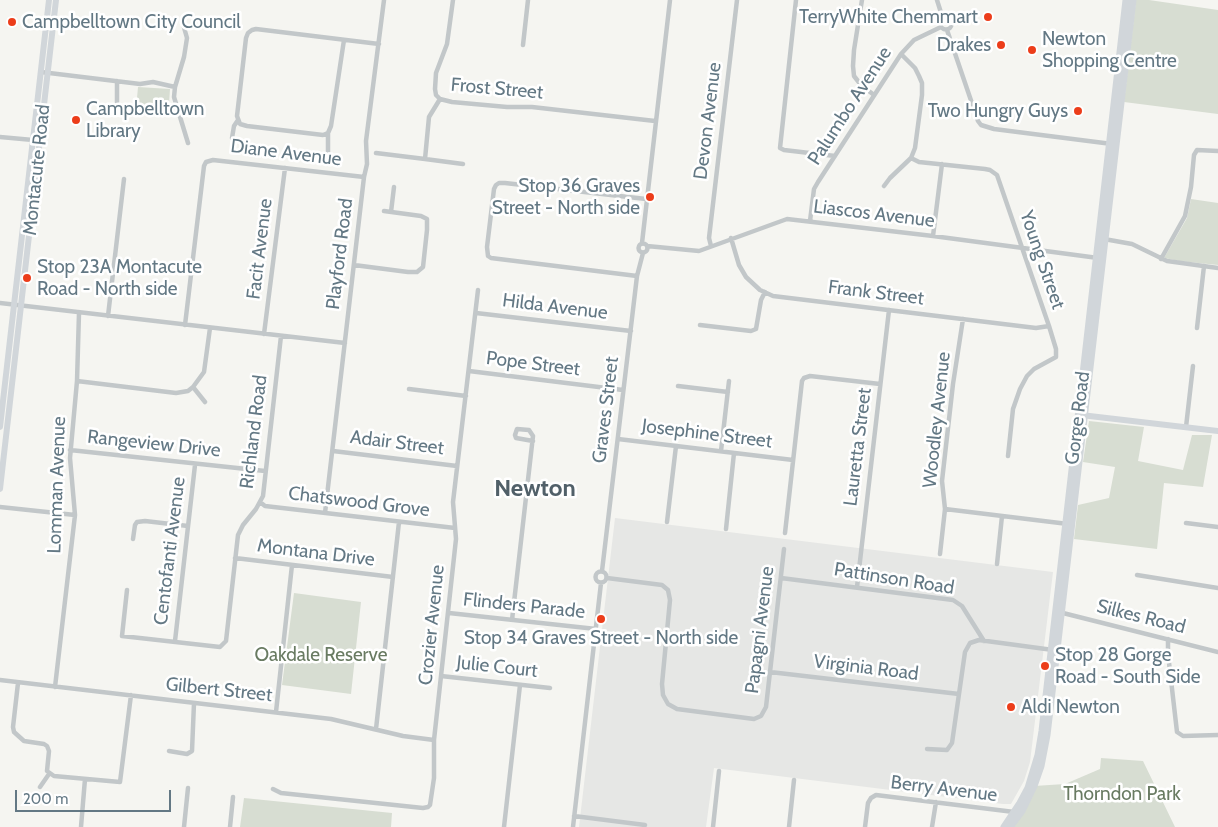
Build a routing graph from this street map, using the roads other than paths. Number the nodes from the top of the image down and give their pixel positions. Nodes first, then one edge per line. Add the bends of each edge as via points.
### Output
1 (49, 0) edge
2 (56, 0) edge
3 (384, 0) edge
4 (453, 0) edge
5 (528, 0) edge
6 (670, 0) edge
7 (737, 0) edge
8 (796, 0) edge
9 (862, 0) edge
10 (937, 0) edge
11 (1126, 0) edge
12 (1133, 0) edge
13 (943, 19) junction
14 (183, 24) dead end
15 (941, 27) junction
16 (947, 30) junction
17 (1122, 34) junction
18 (344, 40) junction
19 (1128, 40) junction
20 (379, 44) junction
21 (523, 45) dead end
22 (901, 54) junction
23 (44, 72) junction
24 (117, 81) junction
25 (175, 87) junction
26 (874, 95) junction
27 (440, 99) junction
28 (127, 113) dead end
29 (238, 120) junction
30 (655, 121) junction
31 (328, 133) junction
32 (0, 137) edge
33 (232, 138) dead end
34 (32, 140) junction
35 (40, 141) junction
36 (188, 143) dead end
37 (1113, 144) junction
38 (1218, 151) edge
39 (376, 153) dead end
40 (835, 156) junction
41 (328, 157) dead end
42 (911, 158) junction
43 (425, 159) junction
44 (463, 164) dead end
45 (942, 164) junction
46 (285, 168) junction
47 (364, 177) junction
48 (124, 179) dead end
49 (884, 186) dead end
50 (394, 187) dead end
51 (646, 199) junction
52 (384, 211) dead end
53 (391, 212) junction
54 (810, 221) junction
55 (933, 236) junction
56 (731, 238) junction
57 (1102, 239) junction
58 (642, 243) junction
59 (648, 246) junction
60 (711, 246) junction
61 (1021, 249) junction
62 (643, 253) junction
63 (1099, 258) junction
64 (1161, 259) junction
65 (354, 265) junction
66 (1204, 266) junction
67 (1218, 268) edge
68 (637, 276) junction
69 (478, 290) dead end
70 (765, 292) junction
71 (0, 303) edge
72 (14, 305) junction
73 (22, 306) junction
74 (889, 310) junction
75 (476, 312) junction
76 (79, 313) junction
77 (108, 316) junction
78 (964, 319) junction
79 (185, 325) junction
80 (700, 325) dead end
81 (1049, 326) junction
82 (210, 328) junction
83 (1197, 328) dead end
84 (630, 331) junction
85 (264, 334) junction
86 (281, 336) junction
87 (345, 343) junction
88 (1193, 366) dead end
89 (468, 370) junction
90 (729, 381) dead end
91 (77, 382) junction
92 (880, 384) junction
93 (678, 386) dead end
94 (193, 388) junction
95 (409, 389) dead end
96 (623, 390) junction
97 (728, 392) junction
98 (466, 396) junction
99 (206, 402) dead end
100 (1081, 414) junction
101 (0, 427) edge
102 (1186, 427) junction
103 (1218, 431) edge
104 (618, 439) junction
105 (533, 441) dead end
106 (676, 446) junction
107 (70, 450) junction
108 (333, 451) junction
109 (721, 451) junction
110 (734, 453) junction
111 (1008, 456) dead end
112 (794, 460) junction
113 (195, 465) junction
114 (457, 466) junction
115 (265, 471) junction
116 (0, 489) edge
117 (260, 502) junction
118 (0, 506) edge
119 (945, 509) junction
120 (325, 513) junction
121 (75, 515) junction
122 (1002, 516) junction
123 (399, 522) junction
124 (667, 522) dead end
125 (1186, 523) dead end
126 (1069, 525) junction
127 (188, 526) junction
128 (1218, 527) edge
129 (455, 528) junction
130 (726, 529) dead end
131 (785, 532) dead end
132 (133, 539) dead end
133 (784, 549) dead end
134 (940, 554) dead end
135 (235, 558) junction
136 (997, 564) dead end
137 (292, 565) junction
138 (602, 572) junction
139 (1137, 575) dead end
140 (393, 577) junction
141 (607, 578) junction
142 (781, 578) junction
143 (601, 583) junction
144 (856, 587) junction
145 (1218, 588) edge
146 (127, 590) dead end
147 (1058, 612) junction
148 (449, 613) junction
149 (512, 620) junction
150 (596, 629) junction
151 (1168, 639) junction
152 (175, 641) junction
153 (984, 641) junction
154 (1054, 650) junction
155 (1218, 652) edge
156 (770, 672) junction
157 (441, 676) junction
158 (0, 680) edge
159 (18, 683) junction
160 (520, 685) junction
161 (55, 687) junction
162 (550, 688) dead end
163 (959, 694) junction
164 (131, 695) junction
165 (194, 702) junction
166 (276, 712) junction
167 (376, 729) junction
168 (1218, 735) edge
169 (434, 740) junction
170 (927, 748) dead end
171 (169, 751) dead end
172 (719, 771) dead end
173 (48, 772) junction
174 (85, 779) junction
175 (794, 780) dead end
176 (40, 788) dead end
177 (188, 788) dead end
178 (273, 789) dead end
179 (233, 797) dead end
180 (936, 802) junction
181 (1014, 812) junction
182 (574, 816) junction
183 (645, 825) dead end
184 (81, 827) edge
185 (184, 827) edge
186 (230, 827) edge
187 (504, 827) edge
188 (573, 827) edge
189 (713, 827) edge
190 (789, 827) edge
191 (865, 827) edge
192 (932, 827) edge
193 (1004, 827) edge
194 (1010, 827) edge

1 - 23 main road, Montacute Road
2 - 23 main road, Montacute Road
3 - 20 street, Playford Road
4 - 27 street, Frost Street via 447,44 436,73 435,89
5 - 21 street
6 - 30 street
7 - 60 street, Devon Avenue via 709,238
8 - 40 street via 780,148
9 - 26 street via 854,50 854,76
10 - 13 street
11 - 17 main road, Gorge Road
12 - 19 main road, Gorge Road
13 - 15 street
13 - 16 street via 951,23
14 - 25 street via 186,38 184,58
15 - 16 street
15 - 22 street, Palumbo Avenue via 914,40
16 - 37 street via 981,125
17 - 19 main road
17 - 37 main road, Gorge Road
18 - 20 street
18 - 29 street via 256,29 248,32
18 - 31 street via 332,126
19 - 37 main road, Gorge Road
20 - 47 street, Playford Road
22 - 26 street, Palumbo Avenue
22 - 42 street via 915,68 922,83 915,148
23 - 24 street
23 - 34 main road, Montacute Road
23 - 35 main road, Montacute Road
24 - 25 street via 153,82
24 - 28 street via 117,106 120,112
25 - 36 street via 174,97
26 - 40 street, Palumbo Avenue
27 - 30 street, Frost Street
27 - 43 street via 429,117
29 - 31 street via 247,126
29 - 33 street
30 - 51 street
31 - 41 street
32 - 34 street
34 - 35 street
34 - 72 main road, Montacute Road
35 - 73 main road, Montacute Road
37 - 57 main road, Gorge Road
38 - 64 street via 1197,150 1194,155 1186,216
39 - 43 street
40 - 54 street, Palumbo Avenue via 814,189
42 - 45 street
42 - 49 street
43 - 44 street
45 - 55 street
45 - 61 street, Young Street via 994,172
46 - 47 street, Diane Avenue
46 - 79 street, Diane Avenue via 213,160 206,162
46 - 85 street, Facit Avenue
47 - 65 street, Playford Road
48 - 77 street
50 - 53 street
51 - 58 street
51 - 68 street via 499,183 494,189 487,247 491,258
52 - 53 street
53 - 65 street via 427,219 423,267 417,272 408,272
54 - 55 street, Liascos Avenue
54 - 56 street, Liascos Avenue via 781,220
55 - 61 street, Liascos Avenue
56 - 60 street, Liascos Avenue
56 - 70 street, Frank Street via 743,271
57 - 63 main road, Gorge Road
57 - 64 street via 1124,241
58 - 59 street
58 - 62 street via 638,249
59 - 60 street, Liascos Avenue via 694,251
59 - 62 street
61 - 63 street, Liascos Avenue
61 - 81 street, Young Street
62 - 68 street, Graves Street
63 - 100 main road, Gorge Road
64 - 66 street
65 - 87 street, Playford Road
66 - 67 street
66 - 83 street
68 - 84 street, Graves Street
69 - 75 street, Crozier Avenue
70 - 74 street, Frank Street via 773,296
70 - 80 street via 760,300 758,325 751,332
71 - 72 street
72 - 73 street
72 - 101 main road, Montacute Road
73 - 76 street
73 - 116 main road, Montacute Road
74 - 78 street, Frank Street
74 - 92 street, Lauretta Street
75 - 84 street, Hilda Avenue
75 - 89 street, Crozier Avenue
76 - 77 street
76 - 91 street, Lomman Avenue
77 - 79 street
78 - 81 street, Frank Street via 1036,328
78 - 119 street, Woodley Avenue via 942,481
79 - 82 street
81 - 111 street, Young Street via 1056,357 1034,369 1020,388 1013,408
82 - 85 street
82 - 94 street via 204,372
84 - 96 street, Graves Street
85 - 86 street
86 - 87 street
86 - 115 street, Richland Road
87 - 108 street, Playford Road
88 - 102 street
89 - 96 street, Pope Street
89 - 98 street, Crozier Avenue
90 - 97 street
91 - 94 street via 176,393
91 - 107 street, Lomman Avenue
92 - 112 street via 804,378
92 - 144 street, Lauretta Street
93 - 97 street
94 - 99 street
95 - 98 street
96 - 104 street, Graves Street
97 - 109 street
98 - 114 street, Crozier Avenue
100 - 102 main road
100 - 126 main road, Gorge Road
102 - 103 main road
104 - 106 street, Josephine Street
104 - 138 street, Graves Street
105 - 149 street
106 - 109 street, Josephine Street
106 - 124 street
107 - 113 street, Rangeview Drive
107 - 121 street, Lomman Avenue
108 - 114 street, Adair Street
108 - 120 street, Playford Road
109 - 110 street, Josephine Street
110 - 112 street, Josephine Street
110 - 130 street
112 - 131 street
113 - 115 street, Rangeview Drive
113 - 127 street, Centofanti Avenue
114 - 129 street, Crozier Avenue via 453,502
115 - 117 street, Richland Road
117 - 120 street, Chatswood Grove via 265,506
117 - 135 street, Richland Road via 240,530
118 - 121 street
119 - 122 street
119 - 134 street, Woodley Avenue
120 - 123 street, Chatswood Grove
121 - 161 street, Lomman Avenue
122 - 126 street
122 - 136 street
123 - 129 street, Chatswood Grove
123 - 140 street
125 - 128 street
126 - 147 main road, Gorge Road
127 - 132 street via 137,522
127 - 152 street, Centofanti Avenue
129 - 148 street, Crozier Avenue
133 - 142 street, Papagni Avenue
135 - 137 street, Montana Drive
135 - 152 street, Richland Road via 226,641 220,647
137 - 140 street, Montana Drive
137 - 166 street
138 - 141 street
138 - 143 street via 596,577
139 - 145 street
140 - 167 street
141 - 143 street
141 - 156 street, Papagni Avenue via 662,585 668,590 670,600 662,684 668,704 677,709 754,719 764,714
142 - 144 street, Pattinson Road
142 - 156 street, Papagni Avenue
143 - 150 street
144 - 153 street, Pattinson Road via 957,601
146 - 152 street, Richland Road via 122,636
147 - 151 street, Silkes Road
147 - 154 main road, Gorge Road
148 - 149 street, Flinders Parade
148 - 157 street, Crozier Avenue
149 - 150 street, Flinders Parade
150 - 182 street
151 - 155 street, Silkes Road
151 - 168 street via 1178,732 1183,736
153 - 154 street
153 - 163 street via 974,641 967,646
154 - 181 main road, Gorge Road via 1038,755 1028,788
154 - 194 main road, Gorge Road via 1047,735 1041,766 1025,804
156 - 163 street, Virginia Road
157 - 160 street, Julie Court
157 - 169 street, Crozier Avenue
158 - 159 street, Gilbert Street
159 - 161 street, Gilbert Street
159 - 173 street via 12,727 24,741 47,746
160 - 162 street, Julie Court
160 - 187 street
161 - 164 street, Gilbert Street
163 - 170 street via 950,748
164 - 165 street, Gilbert Street
164 - 174 street via 120,782
165 - 166 street, Gilbert Street
165 - 171 street via 191,752
166 - 167 street, Gilbert Street
167 - 169 street, Gilbert Street
169 - 178 street, Crozier Avenue via 434,778 428,807 281,793
172 - 189 street
173 - 174 street via 54,776
173 - 176 street
174 - 184 street
175 - 190 street
177 - 185 street
179 - 186 street
180 - 181 street, Berry Avenue
180 - 191 street, Berry Avenue via 876,795 868,803
180 - 192 street
181 - 193 main road, Gorge Road
182 - 183 street
182 - 188 street

